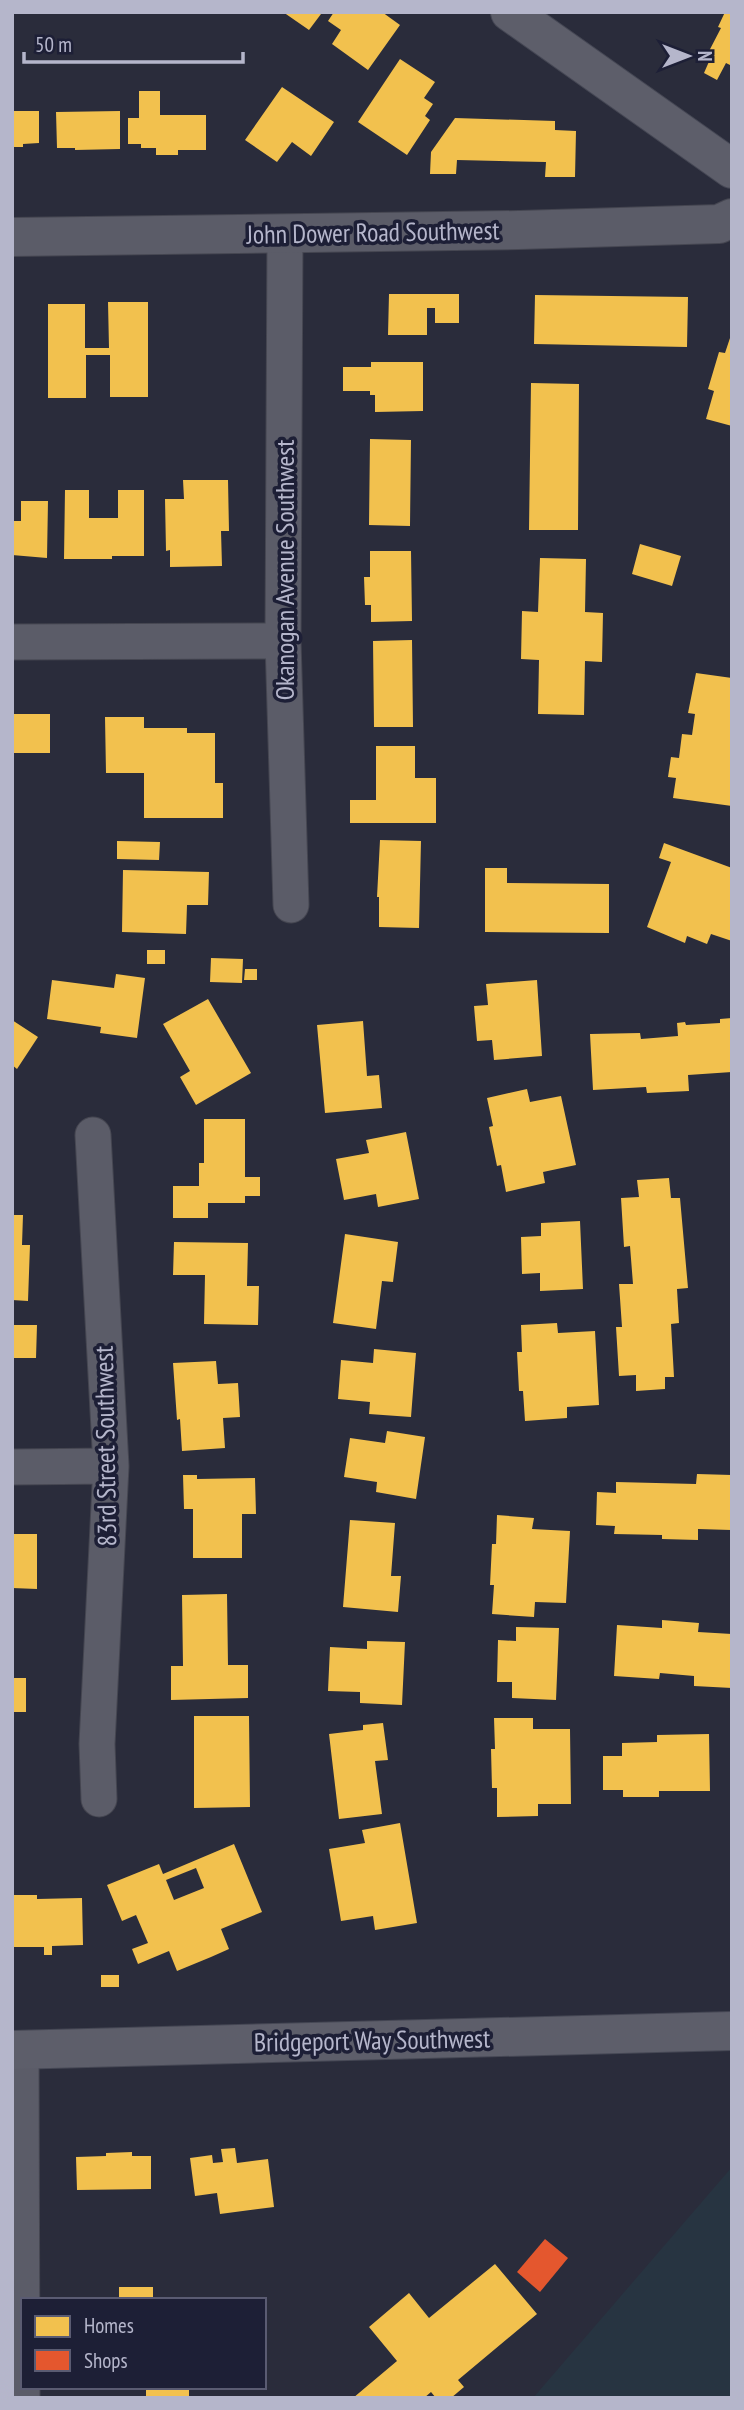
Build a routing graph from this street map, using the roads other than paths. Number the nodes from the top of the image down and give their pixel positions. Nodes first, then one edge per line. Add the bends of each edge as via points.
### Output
1 (510, 12) edge
2 (732, 169) edge
3 (732, 218) edge
4 (285, 234) junction
5 (12, 236) edge
6 (283, 641) junction
7 (12, 642) edge
8 (291, 905) dead end
9 (93, 1135) dead end
10 (111, 1466) junction
11 (12, 1467) edge
12 (99, 1798) dead end
13 (732, 2031) edge
14 (17, 2050) edge
15 (21, 2328) edge

1 - 2 main road
3 - 4 street, John Dower Road Southwest via 719,224
4 - 5 street, John Dower Road Southwest
4 - 6 street, Okanogan Avenue Southwest
6 - 7 street
6 - 8 street, Okanogan Avenue Southwest
9 - 10 street, 83rd Street Southwest
10 - 11 street
10 - 12 street, 83rd Street Southwest via 97,1744
13 - 14 main road, Bridgeport Way Southwest
14 - 15 street

